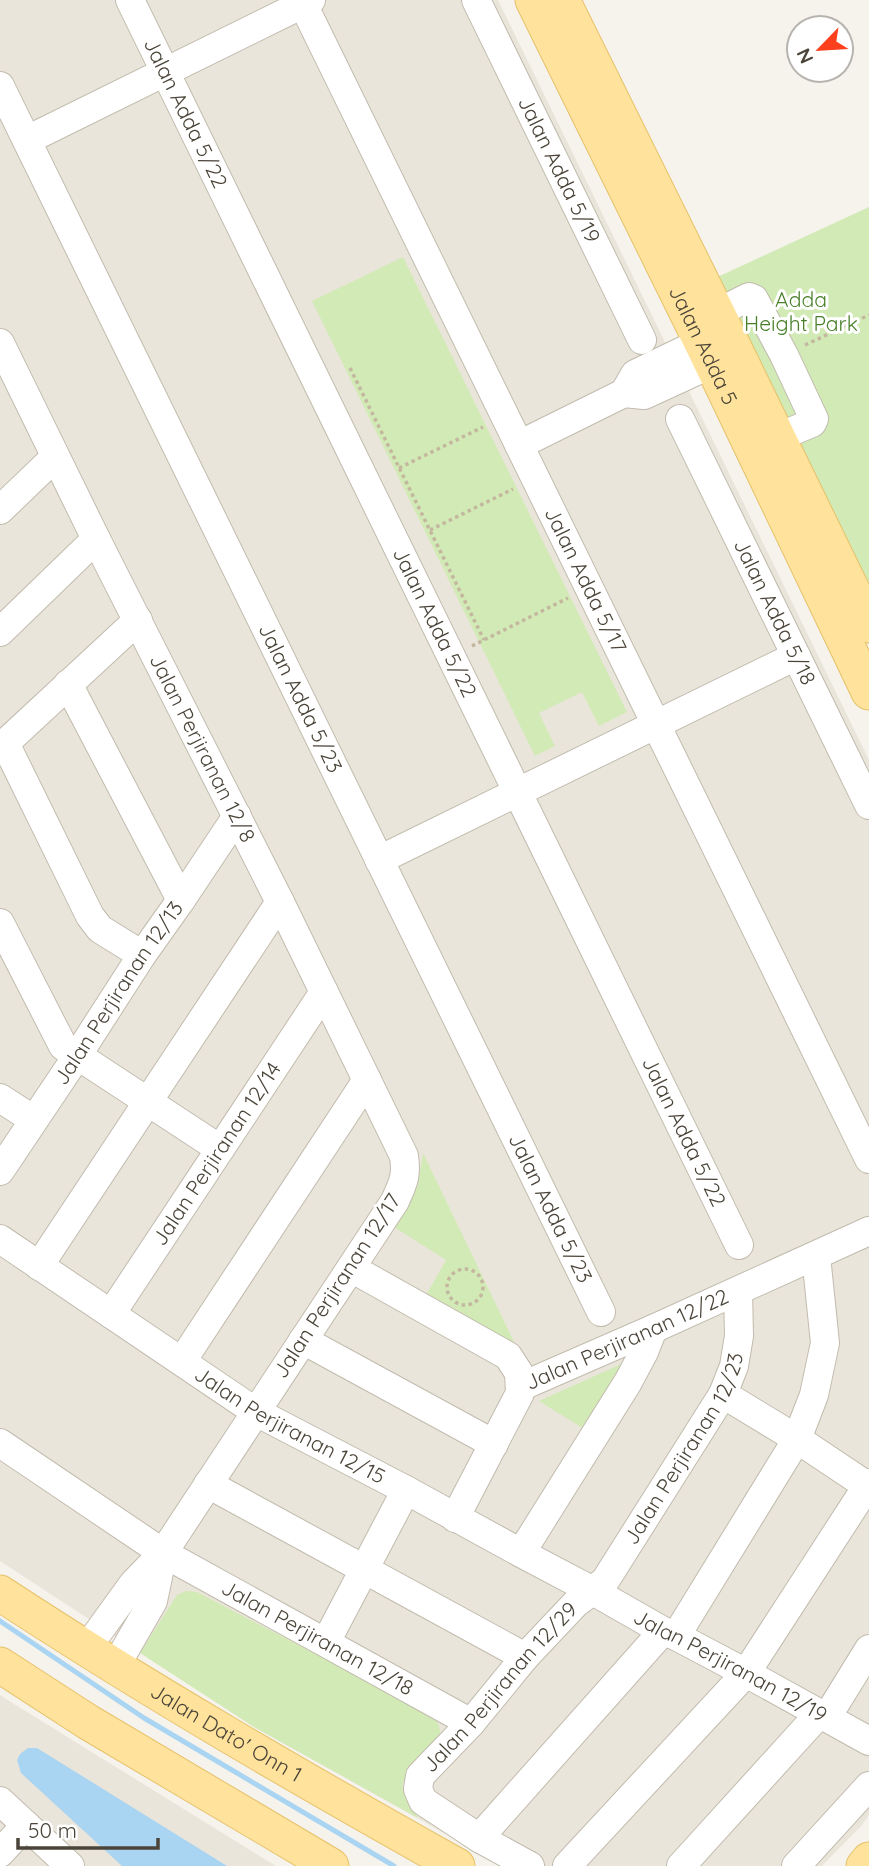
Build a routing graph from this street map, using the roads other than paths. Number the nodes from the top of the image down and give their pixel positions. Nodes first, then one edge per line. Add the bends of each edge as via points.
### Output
1 (130, 0) edge
2 (476, 0) edge
3 (533, 0) edge
4 (562, 0) edge
5 (305, 1) edge
6 (165, 72) junction
7 (0, 86) edge
8 (27, 140) junction
9 (642, 340) dead end
10 (719, 341) junction
11 (0, 344) edge
12 (9, 387) edge
13 (680, 419) dead end
14 (778, 437) junction
15 (519, 445) junction
16 (55, 457) junction
17 (0, 510) edge
18 (96, 539) junction
19 (138, 621) junction
20 (869, 625) edge
21 (0, 632) edge
22 (796, 656) junction
23 (68, 684) junction
24 (869, 692) edge
25 (656, 724) junction
26 (2, 746) edge
27 (518, 793) junction
28 (869, 805) edge
29 (237, 816) junction
30 (379, 860) junction
31 (181, 900) junction
32 (280, 902) junction
33 (0, 923) edge
34 (142, 955) junction
35 (324, 992) junction
36 (77, 1056) junction
37 (367, 1080) junction
38 (0, 1098) edge
39 (148, 1104) junction
40 (34, 1120) junction
41 (220, 1149) junction
42 (404, 1156) joint
43 (869, 1159) edge
44 (0, 1171) edge
45 (869, 1231) edge
46 (0, 1239) edge
47 (739, 1245) dead end
48 (816, 1256) junction
49 (39, 1266) junction
50 (351, 1268) junction
51 (738, 1291) junction
52 (601, 1312) dead end
53 (111, 1314) junction
54 (653, 1329) junction
55 (303, 1339) junction
56 (182, 1361) junction
57 (520, 1387) junction
58 (723, 1394) junction
59 (256, 1412) junction
60 (797, 1439) junction
61 (0, 1443) edge
62 (494, 1444) junction
63 (208, 1483) junction
64 (869, 1486) edge
65 (406, 1490) junction
66 (455, 1518) junction
67 (163, 1553) junction
68 (521, 1553) junction
69 (365, 1569) junction
70 (593, 1591) junction
71 (0, 1593) edge
72 (670, 1633) junction
73 (326, 1642) junction
74 (869, 1649) edge
75 (525, 1657) junction
76 (100, 1658) junction
77 (0, 1665) edge
78 (747, 1673) junction
79 (823, 1715) junction
80 (471, 1723) junction
81 (869, 1741) edge
82 (869, 1786) edge
83 (0, 1801) edge
84 (26, 1825) junction
85 (479, 1838) junction
86 (0, 1853) edge
87 (869, 1860) edge
88 (70, 1866) edge
89 (331, 1866) edge
90 (457, 1866) edge
91 (530, 1866) edge
92 (567, 1866) edge
93 (681, 1866) edge
94 (796, 1866) edge
95 (864, 1866) edge

1 - 6 street, Jalan Adda 5/22
2 - 9 street, Jalan Adda 5/19
3 - 10 main road, Jalan Adda 5
4 - 10 main road, Jalan Adda 5
5 - 6 street
5 - 15 street, Jalan Adda 5/17
6 - 8 street
6 - 27 street, Jalan Adda 5/22
7 - 8 street, Jalan Adda 5/23
8 - 30 street, Jalan Adda 5/23
10 - 14 main road, Jalan Adda 5
10 - 14 street via 749,297 754,299 814,419
10 - 15 street via 644,395 624,393
10 - 24 main road, Jalan Adda 5
11 - 12 street, Jalan Perjiranan 12/8
12 - 16 street, Jalan Perjiranan 12/8
13 - 22 street, Jalan Adda 5/18
14 - 20 main road, Jalan Adda 5
15 - 25 street, Jalan Adda 5/17
16 - 17 street
16 - 18 street, Jalan Perjiranan 12/8
18 - 19 street, Jalan Perjiranan 12/8
18 - 21 street
19 - 23 street
19 - 29 street, Jalan Perjiranan 12/8
22 - 25 street
22 - 28 street, Jalan Adda 5/18
23 - 26 street
23 - 31 street
25 - 27 street
25 - 43 street, Jalan Adda 5/17
26 - 34 street via 90,916 100,929
27 - 30 street
27 - 47 street, Jalan Adda 5/22
29 - 31 street, Jalan Perjiranan 12/13
29 - 32 street, Jalan Perjiranan 12/8
30 - 52 street, Jalan Adda 5/23
31 - 34 street, Jalan Perjiranan 12/13
32 - 35 street, Jalan Perjiranan 12/8
32 - 39 street
33 - 36 street via 63,1046
34 - 36 street, Jalan Perjiranan 12/13
35 - 37 street, Jalan Perjiranan 12/8
35 - 41 street, Jalan Perjiranan 12/14
36 - 39 street
36 - 40 street, Jalan Perjiranan 12/13
37 - 42 street, Jalan Perjiranan 12/8
37 - 56 street
38 - 40 street
39 - 41 street
39 - 49 street
40 - 44 street, Jalan Perjiranan 12/13
41 - 53 street, Jalan Perjiranan 12/14
42 - 50 street, Jalan Perjiranan 12/17 via 405,1179 395,1201
45 - 48 street, Jalan Perjiranan 12/22
46 - 49 street, Jalan Perjiranan 12/15
48 - 51 street, Jalan Perjiranan 12/22
48 - 60 street via 825,1343 814,1395
49 - 53 street, Jalan Perjiranan 12/15
50 - 55 street, Jalan Perjiranan 12/17
50 - 57 street via 508,1356 519,1373
51 - 54 street, Jalan Perjiranan 12/22
51 - 58 street, Jalan Perjiranan 12/23 via 739,1336
53 - 56 street, Jalan Perjiranan 12/15
54 - 57 street, Jalan Perjiranan 12/22
54 - 68 street via 628,1382
55 - 59 street, Jalan Perjiranan 12/17
55 - 62 street
56 - 59 street, Jalan Perjiranan 12/15
57 - 62 street, Jalan Perjiranan 12/22
58 - 60 street
58 - 70 street, Jalan Perjiranan 12/23 via 605,1581
59 - 63 street, Jalan Perjiranan 12/17
59 - 65 street, Jalan Perjiranan 12/15
60 - 64 street
60 - 72 street
61 - 67 street, Jalan Perjiranan 12/18
62 - 66 street, Jalan Perjiranan 12/22
63 - 67 street, Jalan Perjiranan 12/17
63 - 69 street
64 - 78 street
65 - 66 street, Jalan Perjiranan 12/15
65 - 69 street
66 - 68 street, Jalan Perjiranan 12/15
67 - 73 street, Jalan Perjiranan 12/18
67 - 76 street, Jalan Perjiranan 12/17 via 133,1584
68 - 70 street, Jalan Perjiranan 12/15
69 - 73 street
69 - 75 street
70 - 72 street, Jalan Perjiranan 12/19
70 - 75 street, Jalan Perjiranan 12/29
71 - 76 main road, Jalan Dato' Onn 1
72 - 78 street, Jalan Perjiranan 12/19
72 - 85 street
73 - 80 street, Jalan Perjiranan 12/18
74 - 79 street
75 - 80 street, Jalan Perjiranan 12/29
76 - 90 main road, Jalan Dato' Onn 1
77 - 89 main road
78 - 79 street, Jalan Perjiranan 12/19
78 - 92 street
79 - 81 street, Jalan Perjiranan 12/19
79 - 93 street
80 - 85 street, Jalan Perjiranan 12/29 via 420,1776 418,1789 423,1801
82 - 94 street
83 - 84 street
84 - 86 street
84 - 88 street
85 - 91 street
87 - 95 main road

